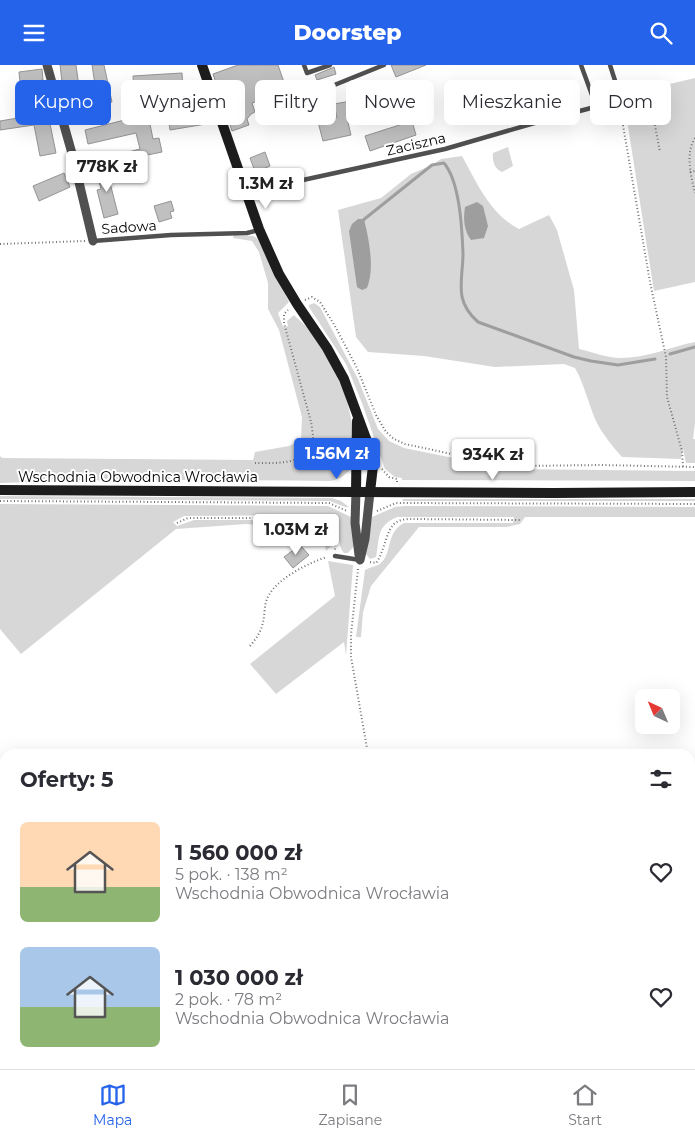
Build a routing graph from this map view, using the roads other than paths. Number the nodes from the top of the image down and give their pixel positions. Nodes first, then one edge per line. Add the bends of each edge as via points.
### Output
1 (47, 65) edge
2 (202, 65) edge
3 (304, 65) edge
4 (330, 65) edge
5 (384, 65) edge
6 (581, 65) edge
7 (610, 65) edge
8 (615, 80) edge
9 (336, 84) edge
10 (590, 90) edge
11 (590, 108) edge
12 (249, 199) junction
13 (259, 229) junction
14 (93, 241) joint
15 (357, 417) junction
16 (0, 490) edge
17 (356, 492) junction
18 (370, 492) junction
19 (695, 492) edge
20 (335, 556) road end
21 (360, 560) junction

1 - 14 street
2 - 12 main road
3 - 4 lane via 307,73
5 - 9 lane
6 - 10 lane
7 - 8 lane
11 - 12 lane, Zaciszna via 445,149 303,180
12 - 13 main road
13 - 14 lane, Sadowa via 247,233
13 - 15 main road via 279,274 344,379
15 - 17 main road
15 - 18 main road via 371,452
16 - 17 main road, Wschodnia Obwodnica Wrocławia
17 - 18 main road, Wschodnia Obwodnica Wrocławia
17 - 21 street
18 - 19 main road, Wschodnia Obwodnica Wrocławia
18 - 21 street
20 - 21 lane

